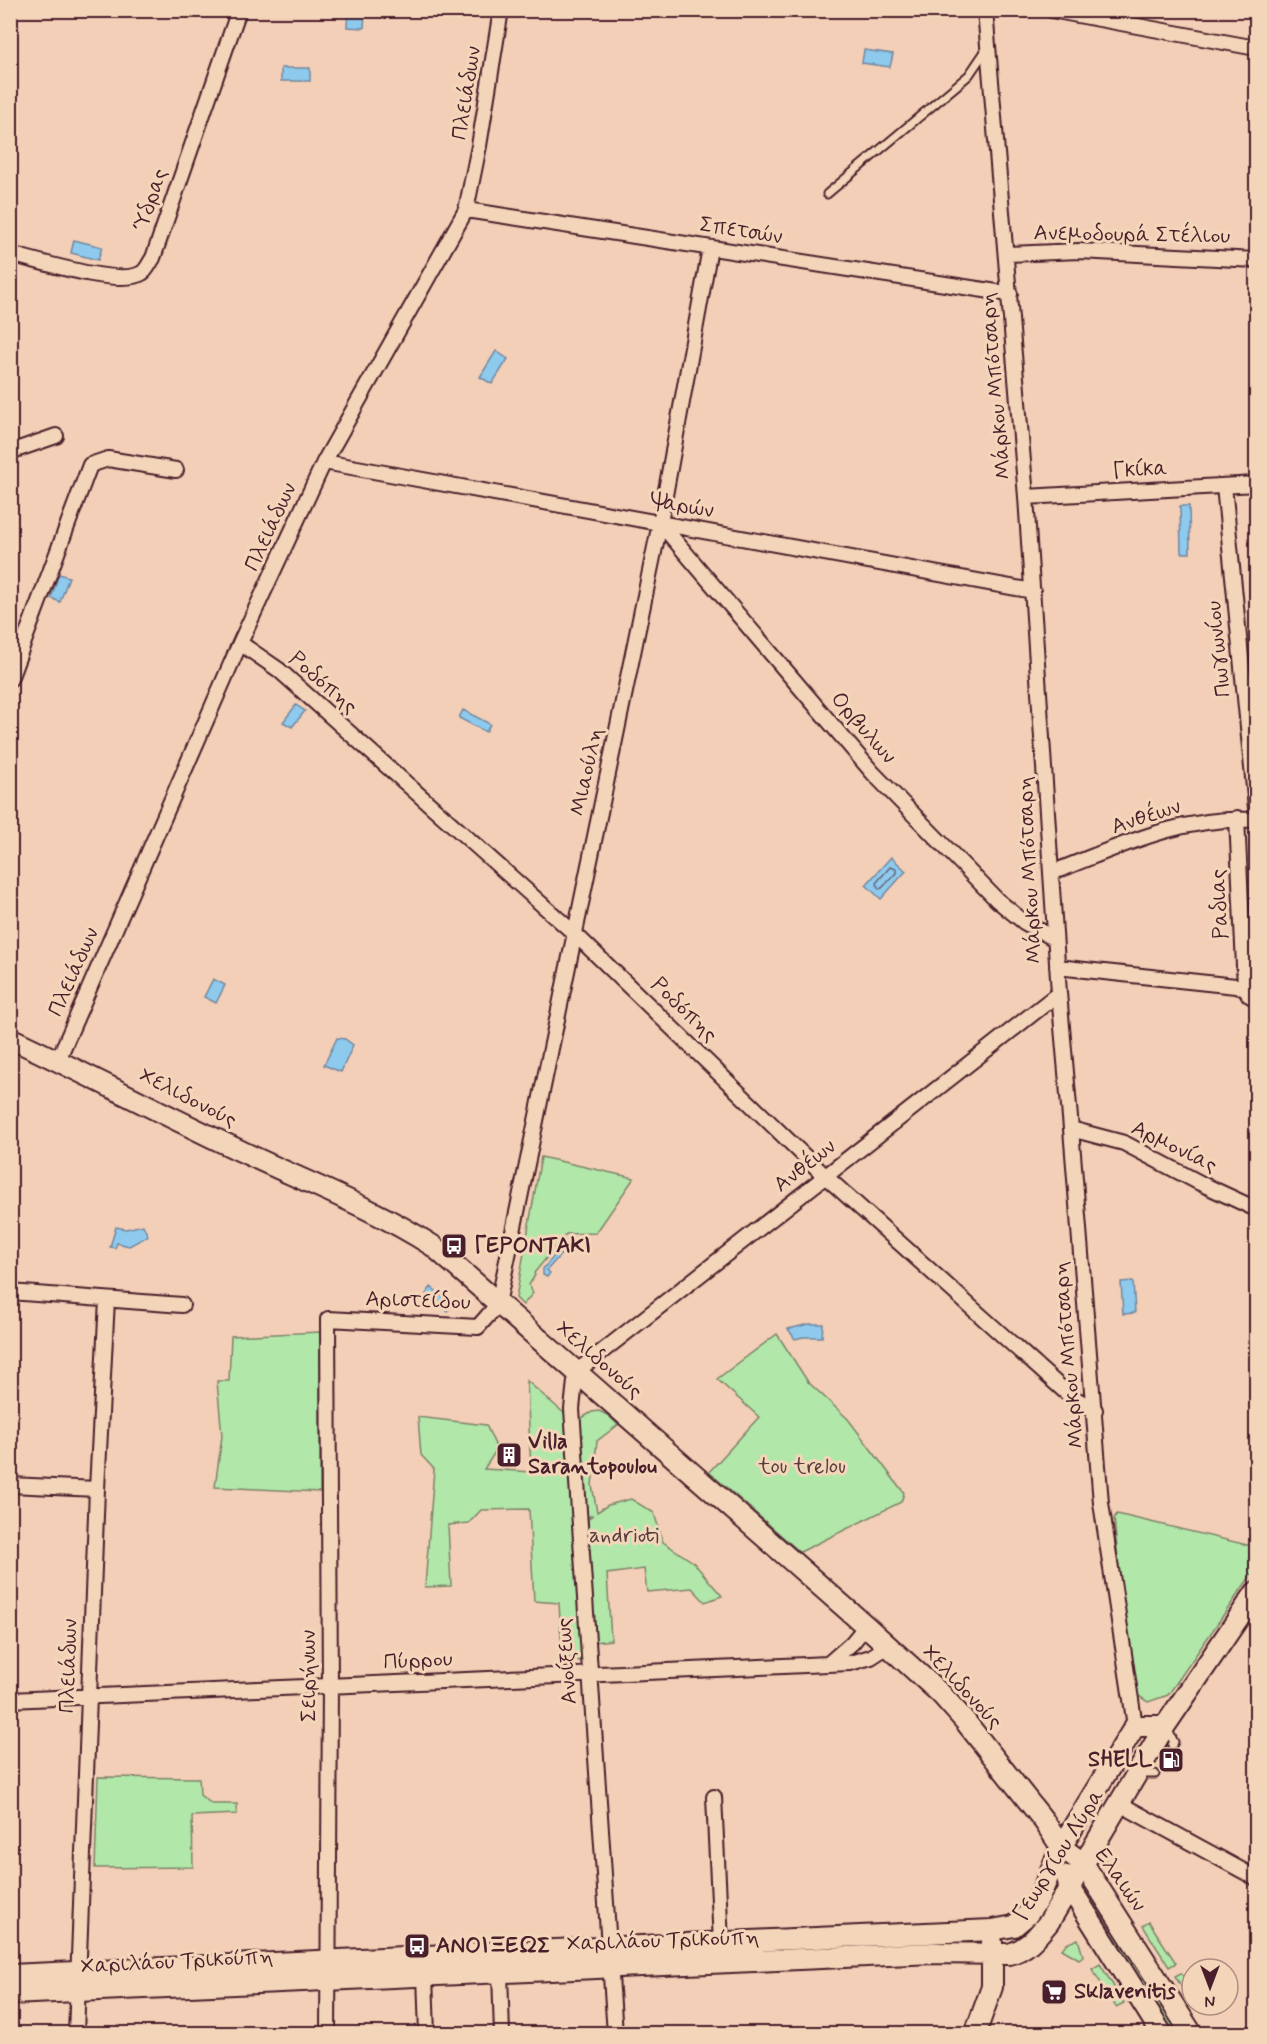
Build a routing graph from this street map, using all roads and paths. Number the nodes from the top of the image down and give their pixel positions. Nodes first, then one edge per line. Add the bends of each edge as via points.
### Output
1 (239, 10) edge
2 (501, 10) edge
3 (985, 10) edge
4 (1052, 10) edge
5 (989, 46) junction
6 (1257, 48) edge
7 (827, 194) dead end
8 (466, 210) junction
9 (710, 248) junction
10 (10, 254) edge
11 (1007, 254) junction
12 (1257, 260) edge
13 (1010, 294) junction
14 (56, 436) dead end
15 (10, 452) edge
16 (324, 462) junction
17 (176, 470) dead end
18 (1257, 484) edge
19 (1224, 486) junction
20 (1026, 497) junction
21 (660, 523) junction
22 (1034, 591) junction
23 (240, 644) junction
24 (1242, 670) junction
25 (1257, 670) edge
26 (10, 679) edge
27 (1257, 808) edge
28 (1237, 819) junction
29 (1257, 820) edge
30 (1052, 873) junction
31 (575, 934) junction
32 (1055, 939) junction
33 (1250, 944) edge
34 (1057, 967) junction
35 (1245, 987) junction
36 (1059, 993) junction
37 (1257, 999) edge
38 (10, 1038) edge
39 (58, 1060) junction
40 (1071, 1128) junction
41 (825, 1176) junction
42 (1256, 1206) edge
43 (10, 1292) edge
44 (107, 1300) junction
45 (498, 1304) junction
46 (182, 1305) dead end
47 (328, 1319) joint
48 (576, 1372) junction
49 (1095, 1410) junction
50 (10, 1485) edge
51 (97, 1489) junction
52 (1257, 1592) edge
53 (866, 1626) junction
54 (888, 1646) junction
55 (828, 1664) junction
56 (589, 1674) junction
57 (330, 1686) junction
58 (89, 1697) junction
59 (10, 1701) edge
60 (1135, 1726) junction
61 (1166, 1726) junction
62 (1172, 1745) dead end
63 (714, 1797) dead end
64 (1120, 1803) junction
65 (1061, 1847) junction
66 (1083, 1863) junction
67 (1257, 1878) edge
68 (1069, 1886) junction
69 (992, 1930) junction
70 (721, 1943) junction
71 (993, 1954) junction
72 (610, 1957) junction
73 (328, 1971) junction
74 (500, 1972) junction
75 (10, 1975) edge
76 (425, 1975) junction
77 (78, 1982) junction
78 (10, 1994) edge
79 (76, 2034) edge
80 (328, 2034) edge
81 (427, 2034) edge
82 (502, 2034) edge
83 (615, 2034) edge
84 (975, 2034) edge
85 (1162, 2034) edge
86 (1192, 2034) edge

1 - 10 street, Ύδρας via 153,258 144,272 131,277 107,277
2 - 8 street, Πλειάδων
3 - 5 street, Μάρκου Μπότσαρη
4 - 6 street
5 - 7 lane via 962,81
5 - 11 street, Μάρκου Μπότσαρη
8 - 9 street, Σπετσών
8 - 16 street, Πλειάδων
9 - 13 street, Σπετσών
9 - 21 street, Μιαούλη
11 - 12 street, Ανεμοδουρά Στέλιου via 1079,251
11 - 13 street, Μάρκου Μπότσαρη
13 - 20 street, Μάρκου Μπότσαρη
14 - 15 street
16 - 21 street, Ψαρών
16 - 23 street, Πλειάδων
17 - 26 street via 108,459 90,465
18 - 19 street, Γκίκα
19 - 20 street, Γκίκα
19 - 24 street, Πωγωνίου
20 - 22 street, Μάρκου Μπότσαρη
21 - 22 street, Ψαρών
21 - 31 street, Μιαούλη
21 - 32 street, Ορβυλων via 873,773 997,900 1024,922
22 - 30 street, Μάρκου Μπότσαρη
23 - 31 street, Ροδόπης via 279,670
23 - 39 street, Πλειάδων
24 - 25 street
24 - 27 street, Πωγωνίου
28 - 29 street, Ανθέων
28 - 30 street, Ανθέων via 1171,828
28 - 33 street, Ραδιας
30 - 32 street, Μάρκου Μπότσαρη
31 - 41 street, Ροδόπης
31 - 45 street, Μιαούλη
32 - 34 street, Μάρκου Μπότσαρη
33 - 35 street, Ραδιας
34 - 35 street
34 - 36 street, Μάρκου Μπότσαρη
35 - 37 street
36 - 40 street, Μάρκου Μπότσαρη
36 - 41 street, Ανθέων
38 - 39 main road, Χελιδονούς
39 - 45 main road, Χελιδονούς via 404,1227 433,1246
40 - 42 street, Αρμονίας via 1124,1143 1200,1184
40 - 49 street, Μάρκου Μπότσαρη
41 - 48 street, Ανθέων
41 - 49 street, Ροδόπης via 1069,1395
43 - 44 street
44 - 46 street
44 - 51 street, Πλειάδων
45 - 47 street, Αριστείδου via 478,1328
45 - 48 main road, Χελιδονούς
47 - 57 street, Σειρήνων
48 - 53 main road, Χελιδονούς
48 - 56 street, Ανοίξεως via 572,1409
49 - 60 street, Μάρκου Μπότσαρη via 1101,1503
50 - 51 street
51 - 58 street, Πλειάδων
52 - 61 main road, Γεωργίου Λύρα
53 - 54 main road, Χελιδονούς
53 - 55 street
54 - 55 street, Πύρρου via 871,1657
54 - 65 main road, Χελιδονούς via 965,1721
55 - 56 street, Πύρρου
56 - 57 street, Πύρρου
56 - 72 street, Ανοίξεως
57 - 58 street, Πύρρου
57 - 73 street, Σειρήνων
58 - 59 street, Πύρρου
58 - 77 street, Πλειάδων
60 - 61 main road
60 - 65 main road, Γεωργίου Λύρα
61 - 62 lane
61 - 64 main road, Γεωργίου Λύρα via 1146,1774
63 - 70 street
64 - 66 main road, Γεωργίου Λύρα
64 - 67 street
65 - 66 main road, Ελαιών
65 - 68 main road, Ελαιών
65 - 69 main road, Γεωργίου Λύρα via 1039,1898 1027,1915 1014,1926
66 - 68 main road, Γεωργίου Λύρα
66 - 86 main road, Ελαιών
68 - 71 main road, Γεωργίου Λύρα via 1049,1922 1031,1943 1020,1951
68 - 85 main road, Ελαιών
69 - 70 main road, Χαριλάου Τρικούπη
69 - 71 main road, Γεωργίου Λύρα
70 - 72 main road, Χαριλάου Τρικούπη
71 - 72 main road, Χαριλάου Τρικούπη
71 - 84 main road, Γεωργίου Λύρα via 992,1987
72 - 73 main road, Χαριλάου Τρικούπη
72 - 74 main road, Χαριλάου Τρικούπη
72 - 83 street, Ανοίξεως
73 - 76 main road, Χαριλάου Τρικούπη
73 - 77 main road, Χαριλάου Τρικούπη
73 - 80 street, Σειρήνων
74 - 76 main road, Χαριλάου Τρικούπη
74 - 82 street
75 - 77 main road, Χαριλάου Τρικούπη
76 - 81 street
77 - 78 main road, Χαριλάου Τρικούπη
77 - 79 street, Πλειάδων

